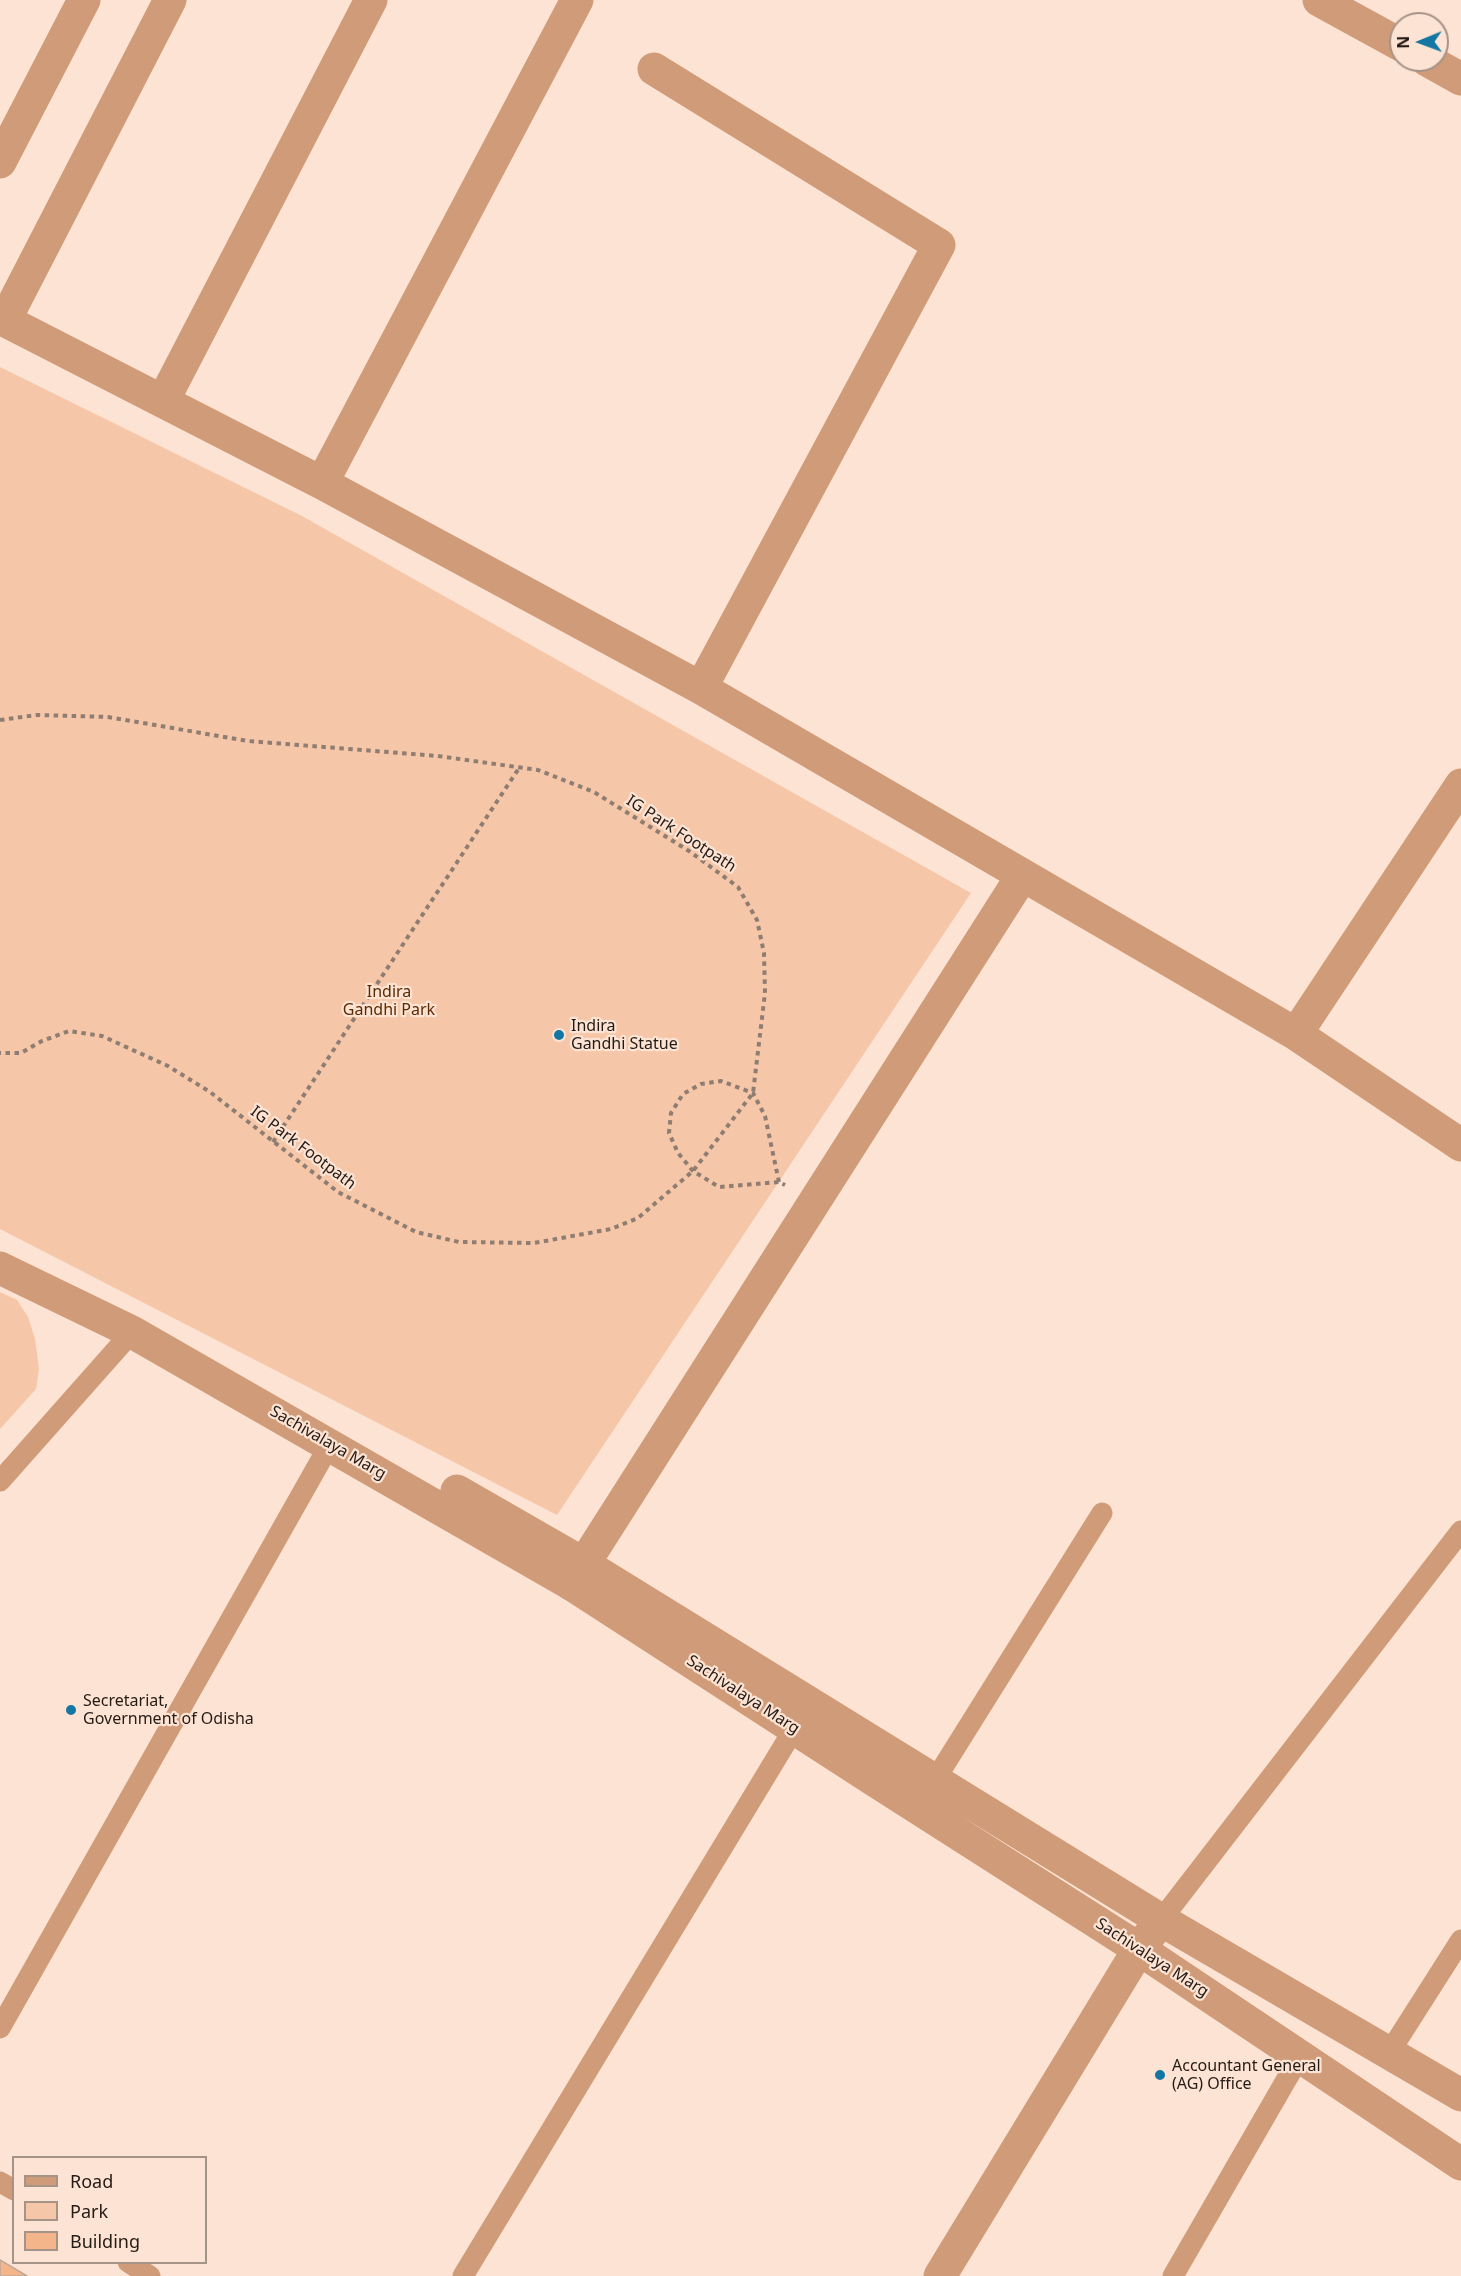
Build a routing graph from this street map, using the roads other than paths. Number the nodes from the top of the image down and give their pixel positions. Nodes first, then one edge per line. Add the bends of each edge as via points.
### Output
1 (84, 0) edge
2 (170, 0) edge
3 (371, 0) edge
4 (577, 0) edge
5 (1319, 0) edge
6 (1389, 38) edge
7 (654, 69) dead end
8 (0, 162) edge
9 (3, 319) edge
10 (163, 401) junction
11 (322, 483) junction
12 (700, 688) junction
13 (1461, 785) edge
14 (1022, 876) junction
15 (1296, 1034) junction
16 (1461, 1145) edge
17 (0, 1248) edge
18 (0, 1268) edge
19 (132, 1332) junction
20 (330, 1444) junction
21 (0, 1481) edge
22 (1102, 1513) dead end
23 (1461, 1531) edge
24 (577, 1574) junction
25 (794, 1729) junction
26 (935, 1780) junction
27 (1161, 1920) junction
28 (1461, 1940) edge
29 (1139, 1949) junction
30 (0, 2028) edge
31 (1389, 2053) junction
32 (1300, 2056) junction
33 (1461, 2096) edge
34 (1461, 2164) edge
35 (131, 2264) edge
36 (150, 2276) edge
37 (463, 2276) edge
38 (940, 2276) edge
39 (1173, 2276) edge

1 - 8 street
2 - 9 street
3 - 10 street
4 - 11 street
5 - 6 street
7 - 12 street via 939,245
9 - 10 street
10 - 11 street
11 - 12 street
12 - 14 street
13 - 15 street
14 - 15 street
14 - 24 street
15 - 16 street
17 - 24 street, Sachivalaya Marg via 357,1434
18 - 19 street, Sachivalaya Marg
19 - 20 street, Sachivalaya Marg
19 - 21 lane
20 - 24 street, Sachivalaya Marg
20 - 30 lane
22 - 26 lane
23 - 27 lane
24 - 25 street, Sachivalaya Marg
24 - 26 street, Sachivalaya Marg
25 - 29 street, Sachivalaya Marg
25 - 37 lane
26 - 27 street, Sachivalaya Marg
27 - 29 street
27 - 31 street, Sachivalaya Marg
28 - 31 lane
29 - 32 street, Sachivalaya Marg
29 - 38 street
31 - 33 street, Sachivalaya Marg
32 - 34 street, Sachivalaya Marg
32 - 39 lane
35 - 36 lane

